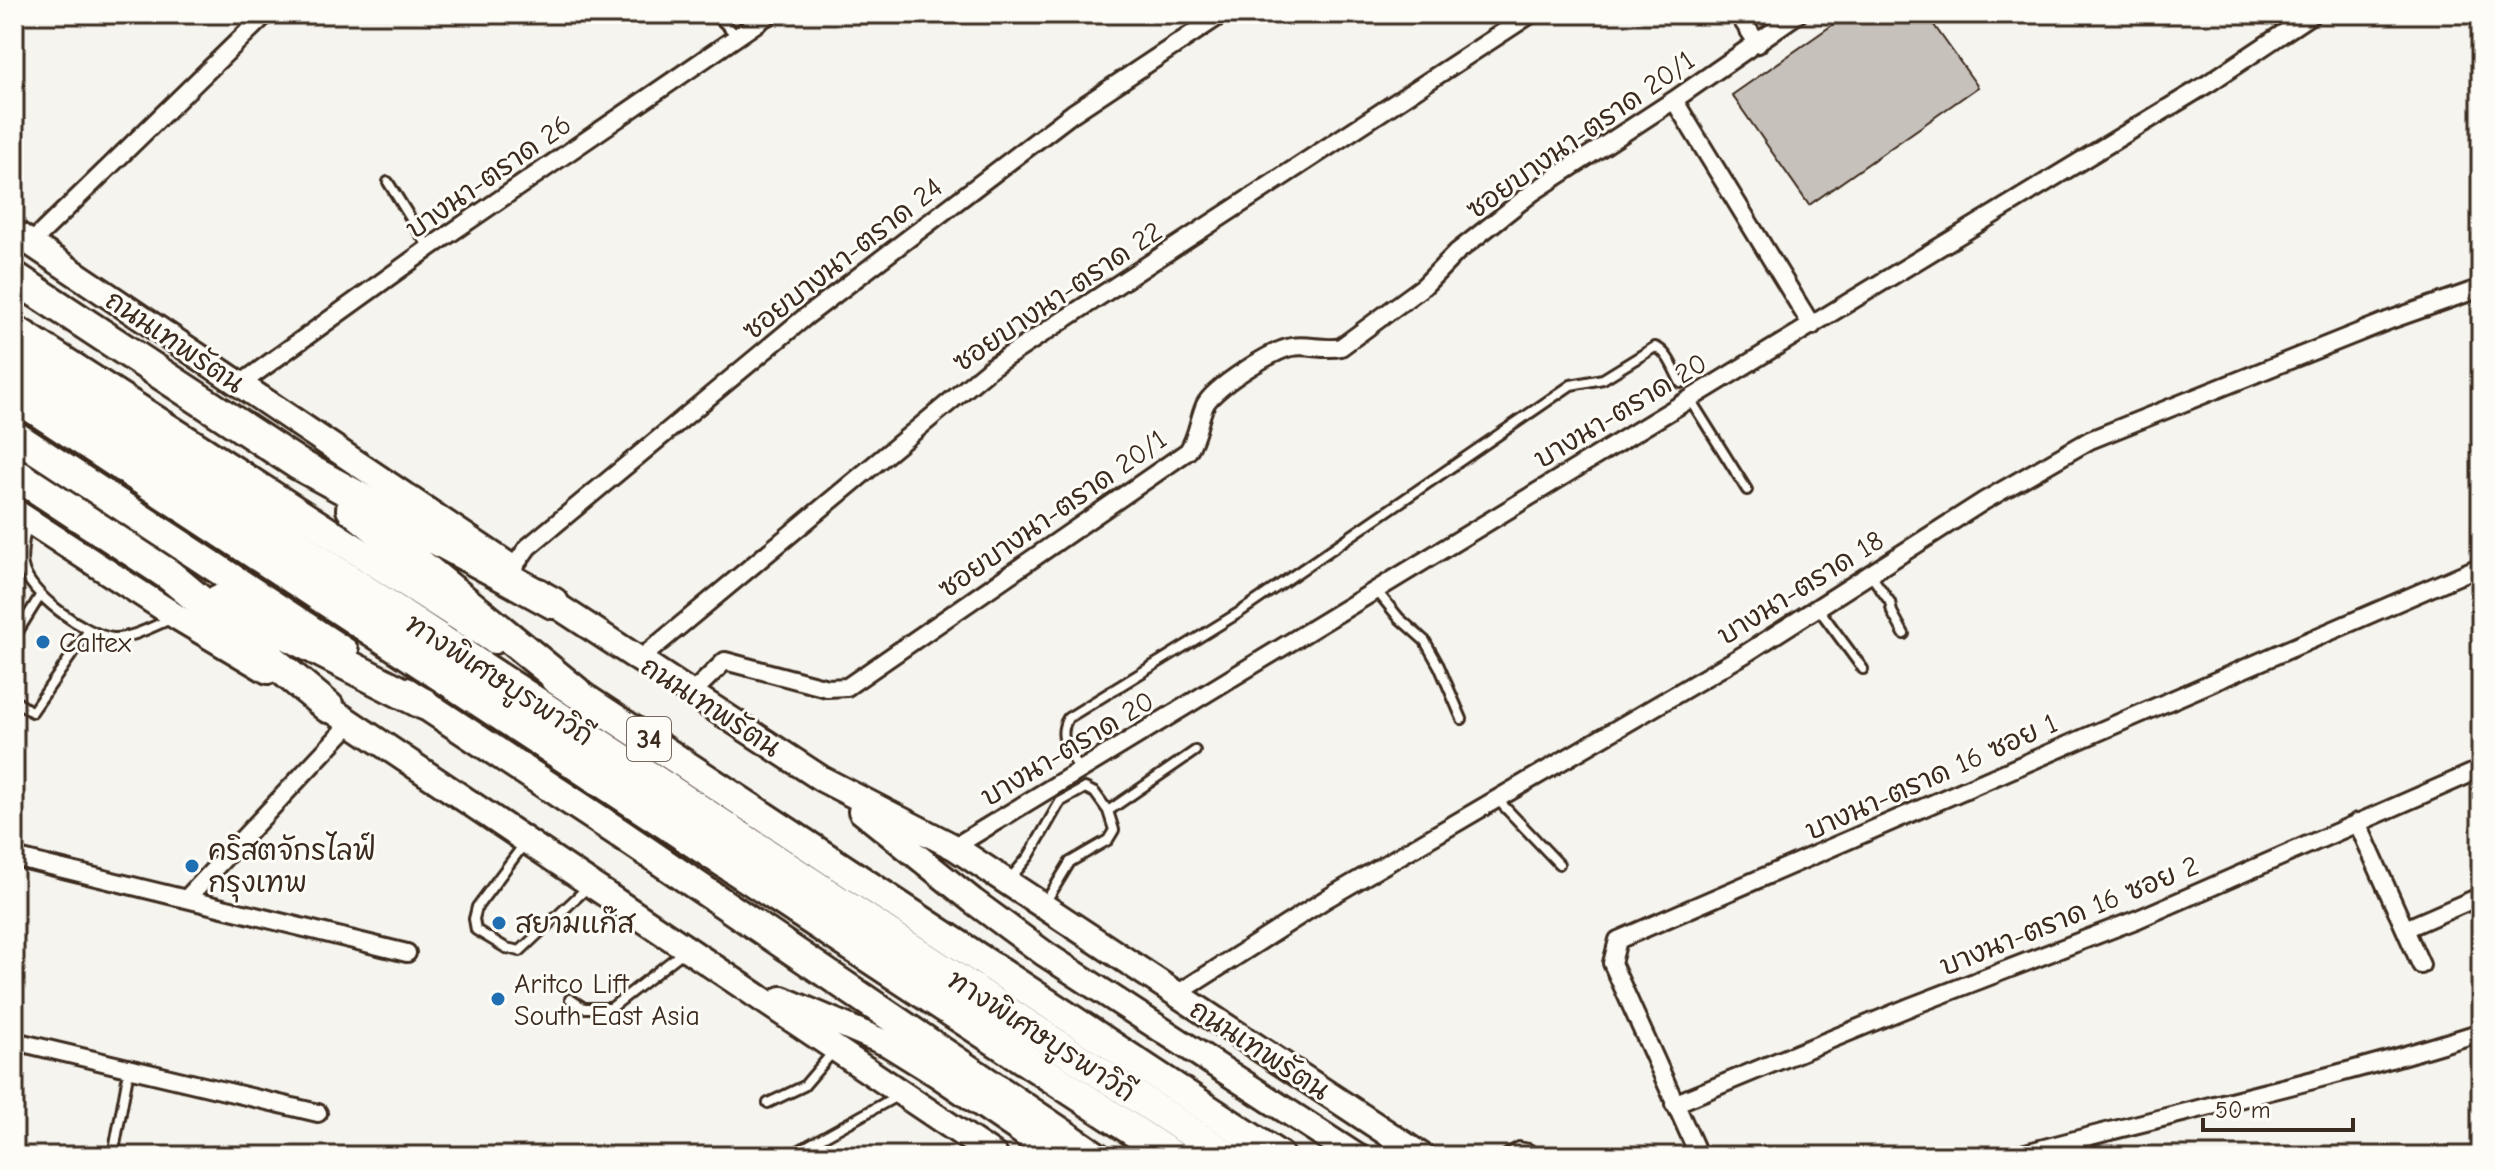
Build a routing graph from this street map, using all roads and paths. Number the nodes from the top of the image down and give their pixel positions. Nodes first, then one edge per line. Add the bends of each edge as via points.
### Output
1 (266, 14) edge
2 (709, 14) edge
3 (770, 14) edge
4 (1222, 14) edge
5 (1531, 14) edge
6 (1738, 14) edge
7 (1798, 14) edge
8 (2312, 14) edge
9 (725, 17) edge
10 (737, 37) junction
11 (1758, 44) junction
12 (1674, 100) junction
13 (388, 182) dead end
14 (23, 238) edge
15 (429, 248) junction
16 (14, 277) edge
17 (2481, 288) edge
18 (1812, 326) junction
19 (14, 329) edge
20 (14, 360) edge
21 (1681, 383) dead end
22 (239, 385) junction
23 (14, 395) edge
24 (1690, 398) junction
25 (14, 435) edge
26 (298, 464) junction
27 (14, 473) edge
28 (1747, 490) dead end
29 (20, 515) edge
30 (2481, 566) edge
31 (513, 568) junction
32 (1870, 574) junction
33 (169, 575) junction
34 (1376, 590) junction
35 (40, 596) junction
36 (553, 603) junction
37 (1818, 608) junction
38 (177, 617) junction
39 (89, 630) junction
40 (1904, 634) dead end
41 (14, 638) edge
42 (640, 659) junction
43 (1863, 669) dead end
44 (576, 692) junction
45 (692, 693) junction
46 (14, 700) edge
47 (424, 704) junction
48 (340, 714) junction
49 (1462, 719) dead end
50 (1195, 751) dead end
51 (2481, 769) edge
52 (1080, 771) junction
53 (822, 779) junction
54 (1497, 799) junction
55 (1108, 811) junction
56 (2357, 822) junction
57 (528, 840) junction
58 (954, 847) junction
59 (14, 857) edge
60 (1559, 864) dead end
61 (1007, 883) junction
62 (592, 884) junction
63 (2481, 896) edge
64 (186, 899) junction
65 (1043, 908) junction
66 (2405, 929) junction
67 (688, 949) junction
68 (407, 953) dead end
69 (2421, 965) dead end
70 (728, 976) junction
71 (1177, 994) junction
72 (570, 999) dead end
73 (2481, 1032) edge
74 (14, 1041) edge
75 (836, 1048) junction
76 (129, 1069) junction
77 (902, 1093) junction
78 (768, 1103) dead end
79 (1674, 1104) junction
80 (318, 1113) dead end
81 (113, 1156) edge
82 (789, 1156) edge
83 (995, 1156) edge
84 (1057, 1156) edge
85 (1096, 1156) edge
86 (1172, 1156) edge
87 (1227, 1156) edge
88 (1279, 1156) edge
89 (1356, 1156) edge
90 (1422, 1156) edge
91 (1504, 1156) edge
92 (1537, 1156) edge
93 (1699, 1156) edge
94 (2014, 1156) edge

1 - 14 street
2 - 9 lane
3 - 10 street, บางนา-ตราด 26
4 - 31 street, ซอยบางนา-ตราด 24 via 1073,113 804,318 528,547
5 - 42 street, ซอยบางนา-ตราด 22 via 993,366
6 - 11 street
7 - 11 street, ซอยบางนา-ตราด 20/1
8 - 18 street, บางนา-ตราด 20 via 2209,83
9 - 10 lane
10 - 15 street, บางนา-ตราด 26
11 - 12 street, ซอยบางนา-ตราด 20/1
12 - 18 street
12 - 45 street, ซอยบางนา-ตราด 20/1 via 1533,192 1457,252 1424,286 1341,347 1278,350 1214,393 1188,451 847,687 827,688 725,661
13 - 15 lane
14 - 22 main road, ถนนเทพรัตน / 34
15 - 22 street, บางนา-ตราด 26
16 - 26 highway
17 - 32 street, บางนา-ตราด 18 via 2090,440
18 - 24 street, บางนา-ตราด 20
19 - 44 highway, 34
20 - 87 highway, ทางพิเศษบูรพาวิถี
21 - 52 lane via 1667,356 1655,347 1603,379 1571,385 1240,612 1068,718 1062,737
22 - 31 main road, ถนนเทพรัตน / 34
23 - 86 highway, ทางพิเศษบูรพาวิถี
24 - 28 lane
24 - 34 street, บางนา-ตราด 20
25 - 47 highway
26 - 36 highway
26 - 44 highway
27 - 33 highway
29 - 35 lane via 22,565
29 - 38 main road
30 - 79 street, บางนา-ตราด 16 ซอย 1 via 1618,940 1612,963
31 - 36 main road, ถนนเทพรัตน / 34
32 - 37 street, บางนา-ตราด 18
32 - 40 lane
33 - 47 highway
33 - 48 highway
34 - 49 lane via 1425,641
34 - 52 street, บางนา-ตราด 20
35 - 39 lane
35 - 41 lane
36 - 42 main road, ถนนเทพรัตน / 34
37 - 43 lane
37 - 54 street, บางนา-ตราด 18
38 - 39 lane via 122,637
38 - 48 main road
39 - 46 lane via 32,712
42 - 45 main road, ถนนเทพรัตน / 34
44 - 88 highway, 34
45 - 53 main road, ถนนเทพรัตน / 34
47 - 85 highway
48 - 57 main road
48 - 64 street
50 - 55 lane
51 - 56 street, บางนา-ตราด 16 ซอย 2
52 - 58 street, บางนา-ตราด 20
53 - 58 main road, ถนนเทพรัตน / 34
53 - 89 main road via 1045,954
54 - 60 lane
54 - 71 street, บางนา-ตราด 18
55 - 61 lane via 1085,788 1060,802
55 - 65 lane via 1114,830 1108,840 1070,862
56 - 66 street
56 - 79 street, บางนา-ตราด 16 ซอย 2 via 2138,919
57 - 62 main road
57 - 62 lane via 477,907 476,930 520,951
58 - 61 main road, ถนนเทพรัตน / 34
59 - 64 street
61 - 65 main road, ถนนเทพรัตน / 34
62 - 67 main road
63 - 66 street
64 - 68 street
65 - 71 main road, ถนนเทพรัตน / 34
66 - 69 street
67 - 70 main road
67 - 72 lane via 611,1008 584,1008
70 - 75 main road
70 - 84 main road via 888,1044
71 - 90 main road, ถนนเทพรัตน / 34
73 - 94 street via 2401,1058
74 - 76 street
75 - 77 main road
75 - 78 lane via 804,1086
76 - 80 street
76 - 81 lane
77 - 82 lane
77 - 83 main road
79 - 93 street, บางนา-ตราด 16 ซอย 1
91 - 92 lane via 1519,1147

